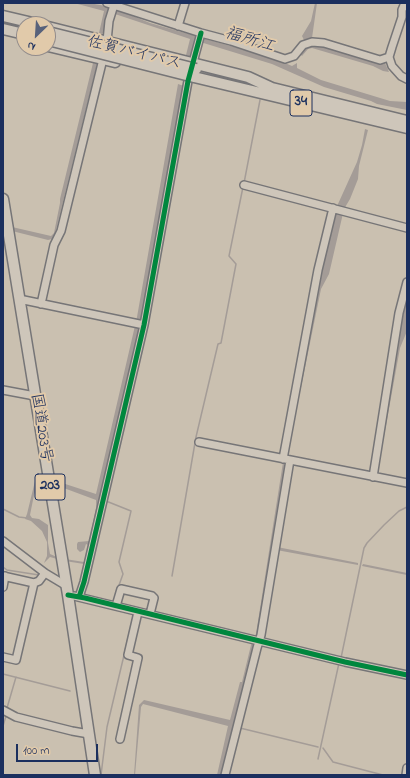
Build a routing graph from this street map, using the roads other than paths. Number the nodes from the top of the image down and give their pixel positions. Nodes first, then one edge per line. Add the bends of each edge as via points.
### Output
1 (185, 3) edge
2 (405, 3) edge
3 (111, 4) edge
4 (3, 16) edge
5 (405, 17) edge
6 (16, 19) edge
7 (3, 21) edge
8 (16, 24) edge
9 (178, 26) junction
10 (3, 29) edge
11 (56, 29) edge
12 (16, 32) edge
13 (200, 33) junction
14 (56, 34) edge
15 (3, 35) edge
16 (16, 38) edge
17 (107, 41) junction
18 (56, 42) edge
19 (56, 48) edge
20 (390, 57) junction
21 (103, 59) junction
22 (193, 72) junction
23 (407, 79) edge
24 (407, 121) edge
25 (407, 128) edge
26 (244, 185) dead end
27 (3, 199) edge
28 (335, 208) junction
29 (407, 228) edge
30 (407, 282) edge
31 (19, 300) junction
32 (41, 304) junction
33 (144, 325) junction
34 (3, 390) edge
35 (35, 396) junction
36 (199, 442) dead end
37 (286, 459) junction
38 (373, 477) junction
39 (407, 484) edge
40 (3, 541) edge
41 (45, 573) junction
42 (4, 576) edge
43 (34, 584) junction
44 (66, 585) junction
45 (3, 586) edge
46 (68, 596) junction
47 (79, 597) junction
48 (117, 603) junction
49 (138, 612) junction
50 (150, 614) junction
51 (259, 642) junction
52 (3, 657) edge
53 (407, 675) edge
54 (3, 710) edge
55 (89, 734) junction
56 (120, 739) dead end
57 (407, 768) edge
58 (96, 775) edge
59 (225, 775) edge
60 (406, 775) edge

1 - 9 street
2 - 5 street via 402,10
3 - 9 street
3 - 17 street via 112,14
4 - 6 highway
5 - 20 street
7 - 8 highway
9 - 13 street
10 - 12 highway
11 - 17 highway
13 - 20 street via 285,59 294,56 303,45 312,42 324,43 380,60
13 - 22 street
14 - 22 highway, 佐賀バイパス / 34, bridge
15 - 16 highway
17 - 22 highway
18 - 22 highway, 佐賀バイパス / 34, bridge
19 - 21 highway
20 - 23 street via 392,66
21 - 22 highway
21 - 32 street
22 - 24 highway, 佐賀バイパス / 34
22 - 25 highway, 佐賀バイパス / 34 via 224,85
22 - 33 street
26 - 28 street
27 - 31 highway, 国道203号 / 203
28 - 29 street
28 - 37 street via 318,270
30 - 38 street via 399,313
31 - 32 street
31 - 35 highway, 国道203号 / 203
32 - 33 street
33 - 47 street
34 - 35 street
35 - 44 highway, 国道203号 / 203
36 - 37 street
37 - 38 street
37 - 51 street via 276,548
38 - 39 street
40 - 41 street
41 - 43 street
41 - 44 street
42 - 43 street
42 - 45 street
43 - 52 street via 16,660
44 - 46 highway, 国道203号 / 203
46 - 47 street
46 - 55 highway, 国道203号 / 203
47 - 48 street
48 - 49 street
48 - 50 street via 121,589 152,596 154,598
49 - 50 street
49 - 56 street via 128,655 138,658
50 - 51 street
51 - 53 street
51 - 59 street
54 - 55 street via 16,717
55 - 58 highway, 国道203号 / 203
57 - 60 street

